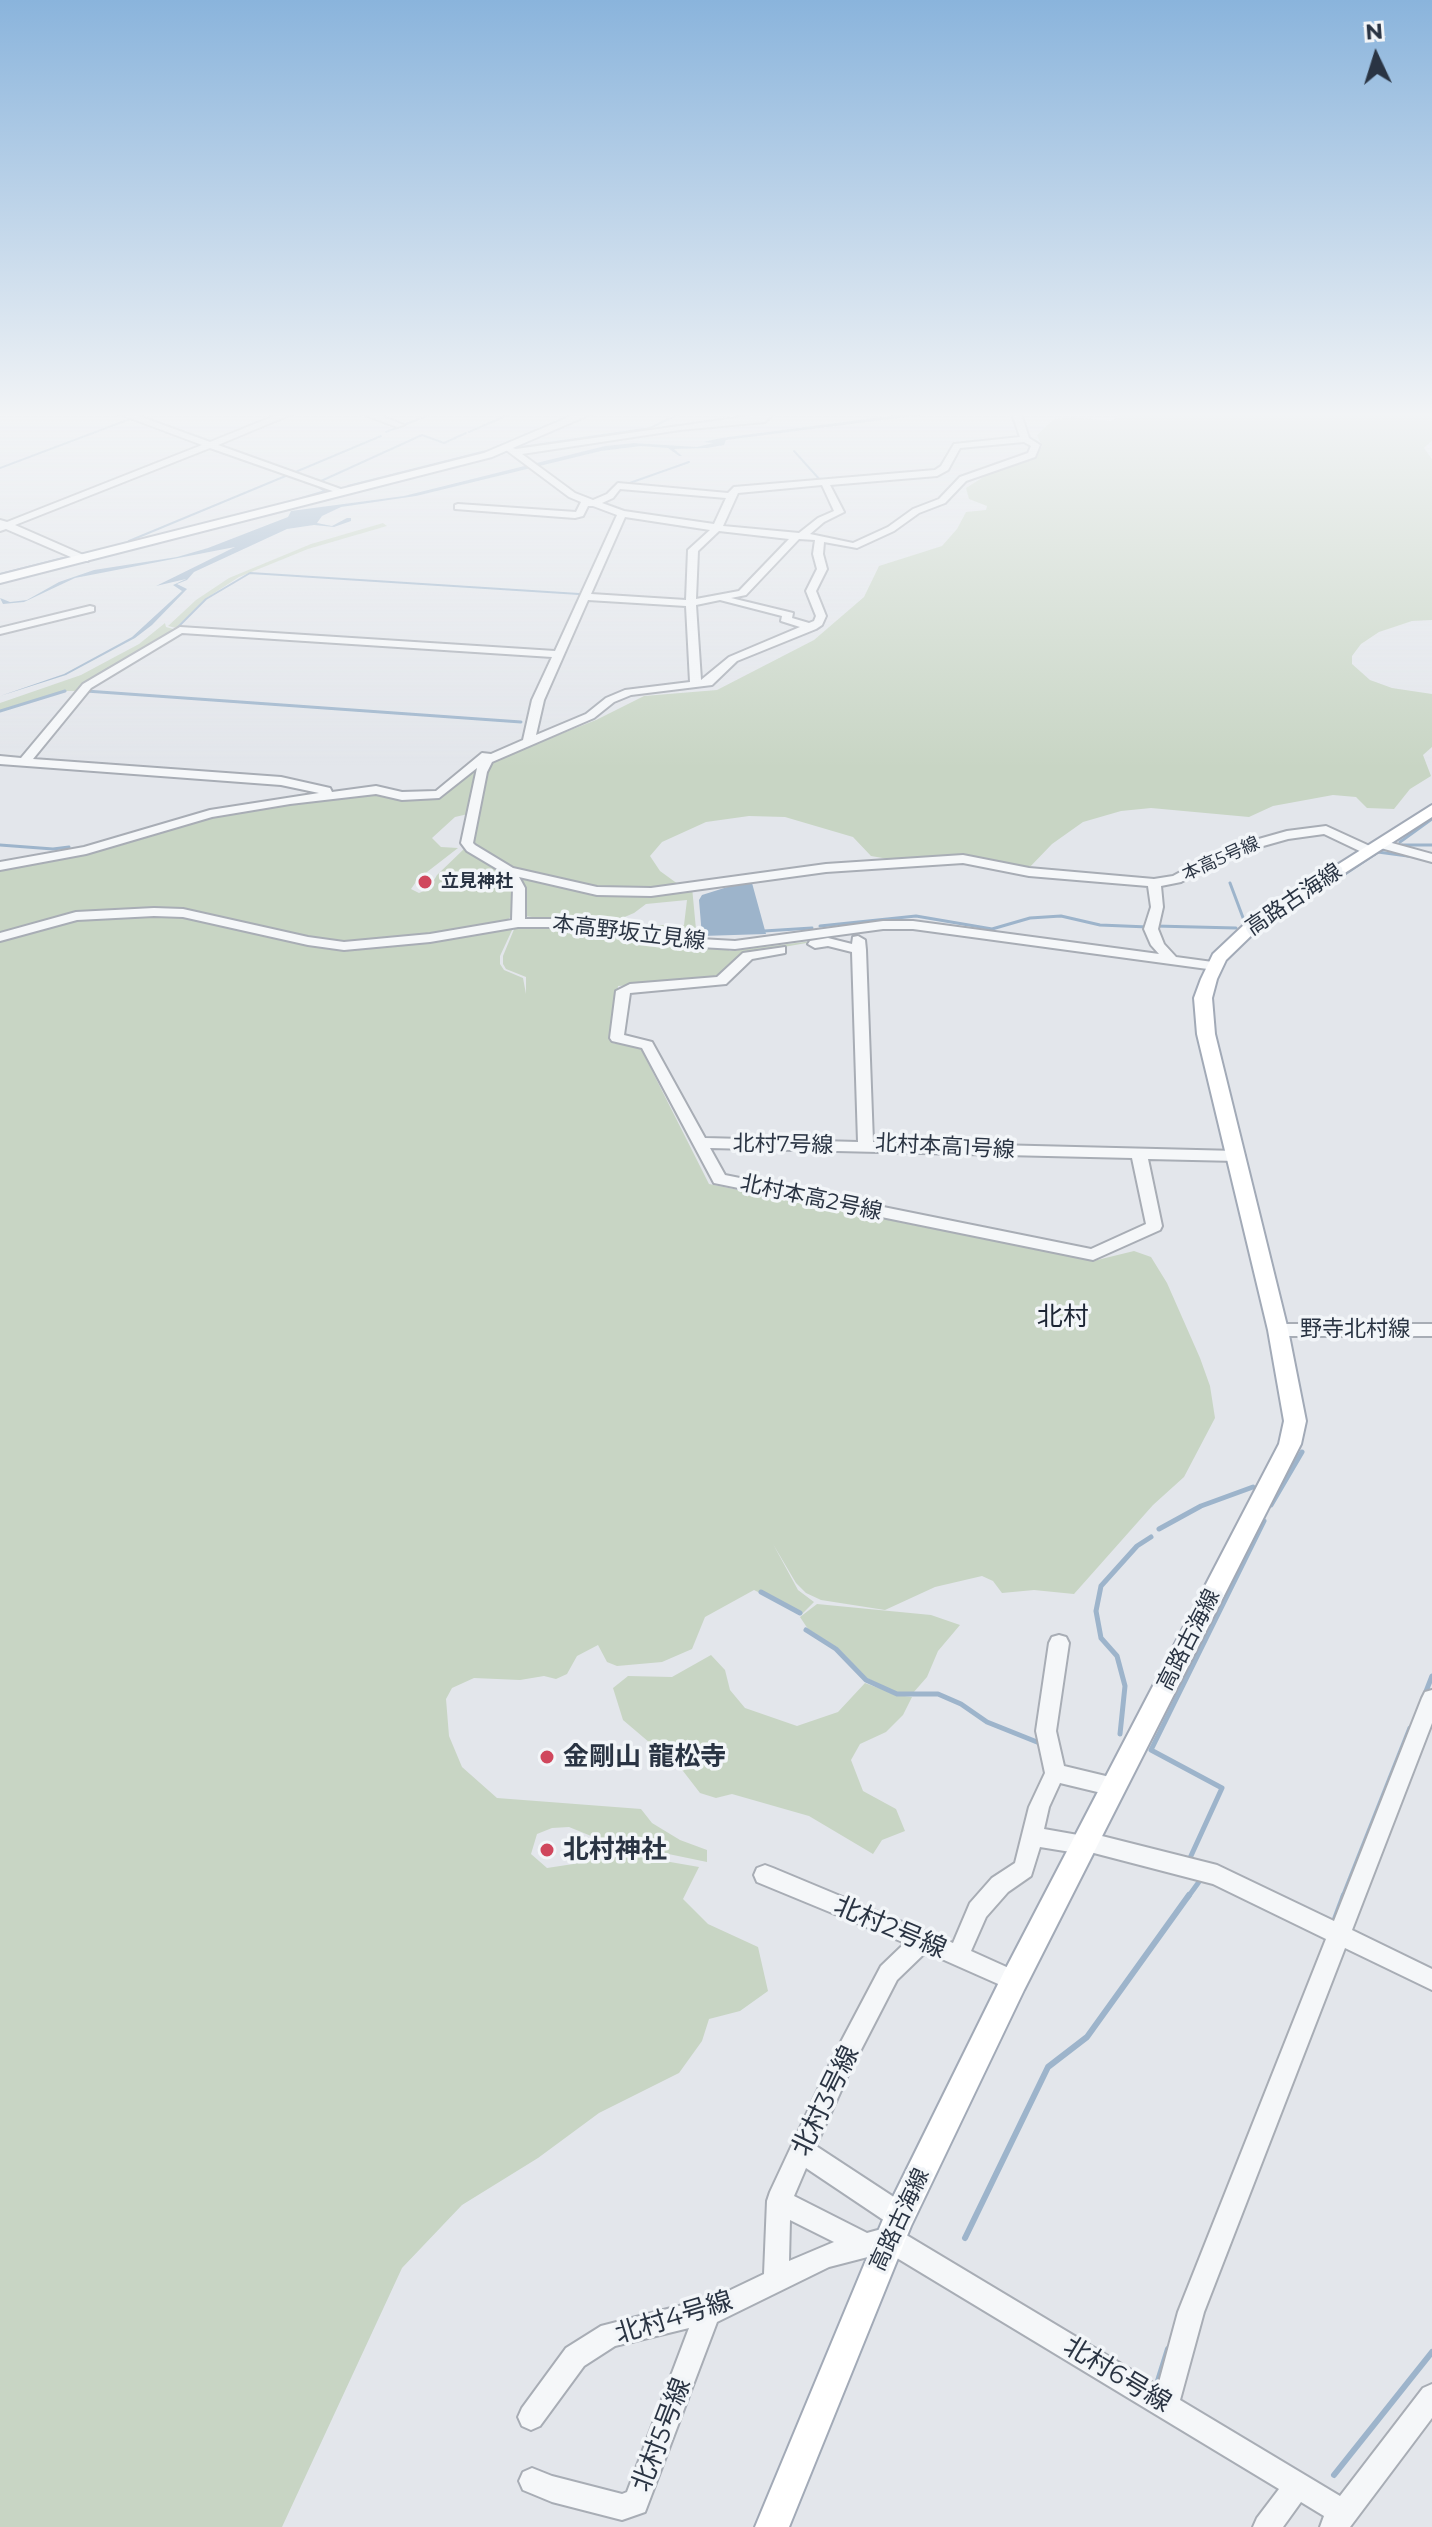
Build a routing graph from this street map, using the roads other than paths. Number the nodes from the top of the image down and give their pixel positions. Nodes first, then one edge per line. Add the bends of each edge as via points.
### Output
1 (19, 532) edge
2 (189, 532) edge
3 (614, 532) edge
4 (713, 532) edge
5 (752, 532) edge
6 (805, 532) edge
7 (885, 532) edge
8 (798, 537) junction
9 (820, 539) junction
10 (84, 559) junction
11 (0, 579) edge
12 (584, 597) junction
13 (718, 598) junction
14 (691, 603) junction
15 (90, 609) dead end
16 (812, 627) junction
17 (0, 631) edge
18 (557, 654) junction
19 (696, 685) junction
20 (529, 740) junction
21 (515, 747) junction
22 (0, 760) edge
23 (24, 762) junction
24 (335, 795) junction
25 (1432, 810) edge
26 (1376, 847) junction
27 (1432, 858) edge
28 (0, 866) edge
29 (509, 871) junction
30 (1154, 883) junction
31 (518, 923) junction
32 (857, 930) junction
33 (0, 937) edge
34 (859, 950) junction
35 (1172, 960) junction
36 (1215, 966) junction
37 (700, 1143) junction
38 (866, 1147) junction
39 (1139, 1154) junction
40 (1237, 1156) junction
41 (1278, 1330) junction
42 (1432, 1330) edge
43 (1059, 1643) dead end
44 (1432, 1698) edge
45 (1055, 1773) junction
46 (1114, 1787) junction
47 (1031, 1836) junction
48 (1085, 1843) junction
49 (765, 1875) dead end
50 (1338, 1934) junction
51 (923, 1940) junction
52 (958, 1956) junction
53 (1432, 1980) edge
54 (1014, 1981) junction
55 (802, 2151) junction
56 (779, 2201) junction
57 (885, 2233) junction
58 (776, 2281) junction
59 (708, 2311) junction
60 (1432, 2397) edge
61 (1166, 2404) junction
62 (531, 2417) dead end
63 (532, 2481) dead end
64 (1298, 2485) junction
65 (1338, 2520) edge
66 (772, 2527) edge
67 (1266, 2527) edge

1 - 10 street
2 - 10 main road
3 - 12 street
4 - 14 street via 693,550
5 - 8 street
6 - 8 street
7 - 9 street via 854,546
8 - 9 street
8 - 13 street via 742,593
9 - 16 street via 822,569 811,591 821,619
10 - 11 main road
12 - 14 street
12 - 18 street
13 - 14 street
13 - 16 street via 789,615 785,619
14 - 19 street
15 - 17 street
16 - 19 street via 744,653 712,681
18 - 20 street
18 - 23 street via 180,630 87,686
19 - 20 street via 629,692 590,716
20 - 21 street
21 - 24 street via 484,756 439,794 402,796 376,790
21 - 29 street via 484,765 467,843
22 - 23 street
23 - 24 street via 281,781
24 - 28 street via 210,814 86,850
25 - 26 main road, 高路古海線
26 - 27 street, 本高5号線
26 - 30 street, 本高5号線 via 1326,830 1300,833 1259,842 1177,879
26 - 36 main road, 高路古海線 via 1253,925
29 - 30 street via 567,886 633,893 826,868 963,859 1029,872
29 - 31 street via 519,888
30 - 35 street, 本高5号線 via 1158,899 1152,937
31 - 32 street, 本高野坂立見線 via 566,923 735,945
31 - 33 street, 本高野坂立見線 via 344,946 183,913 154,912 76,916
32 - 34 street, 北村本高1号線
32 - 35 street, 本高野坂立見線 via 913,925
34 - 37 street, 北村本高2号線 via 828,942 769,952 748,956 721,981 623,991 617,1038 647,1045
34 - 38 street, 北村本高1号線
35 - 36 street, 本高野坂立見線
36 - 40 main road, 高路古海線 via 1203,998 1206,1034
37 - 38 street, 北村7号線
37 - 39 street, 北村本高2号線 via 719,1179 1093,1255 1154,1226
38 - 39 street, 北村本高1号線
39 - 40 street, 北村本高1号線
40 - 41 main road, 高路古海線
41 - 42 street, 野寺北村線
41 - 46 main road, 高路古海線 via 1295,1421 1290,1444
43 - 45 street via 1046,1731
44 - 50 street
45 - 46 street
45 - 47 street
46 - 48 main road, 高路古海線
47 - 48 street
47 - 52 street via 1024,1869 1000,1885 978,1910
48 - 50 street via 1217,1875
48 - 54 main road, 高路古海線
49 - 51 street, 北村2号線
50 - 53 street
50 - 61 street via 1191,2312
51 - 52 street, 北村2号線
51 - 55 street, 北村3号線 via 889,1973
52 - 54 street, 北村2号線
54 - 57 main road, 高路古海線
55 - 56 street, 北村3号線
55 - 57 street
56 - 57 street
56 - 58 street, 北村3号線
57 - 58 street, 北村4号線
57 - 61 street, 北村6号線
57 - 66 main road, 高路古海線
58 - 59 street, 北村4号線
59 - 62 street, 北村4号線 via 610,2335 575,2357
59 - 63 street, 北村5号線 via 636,2503 622,2507
60 - 65 street
61 - 64 street, 北村6号線
64 - 65 street, 北村6号線
64 - 67 street

